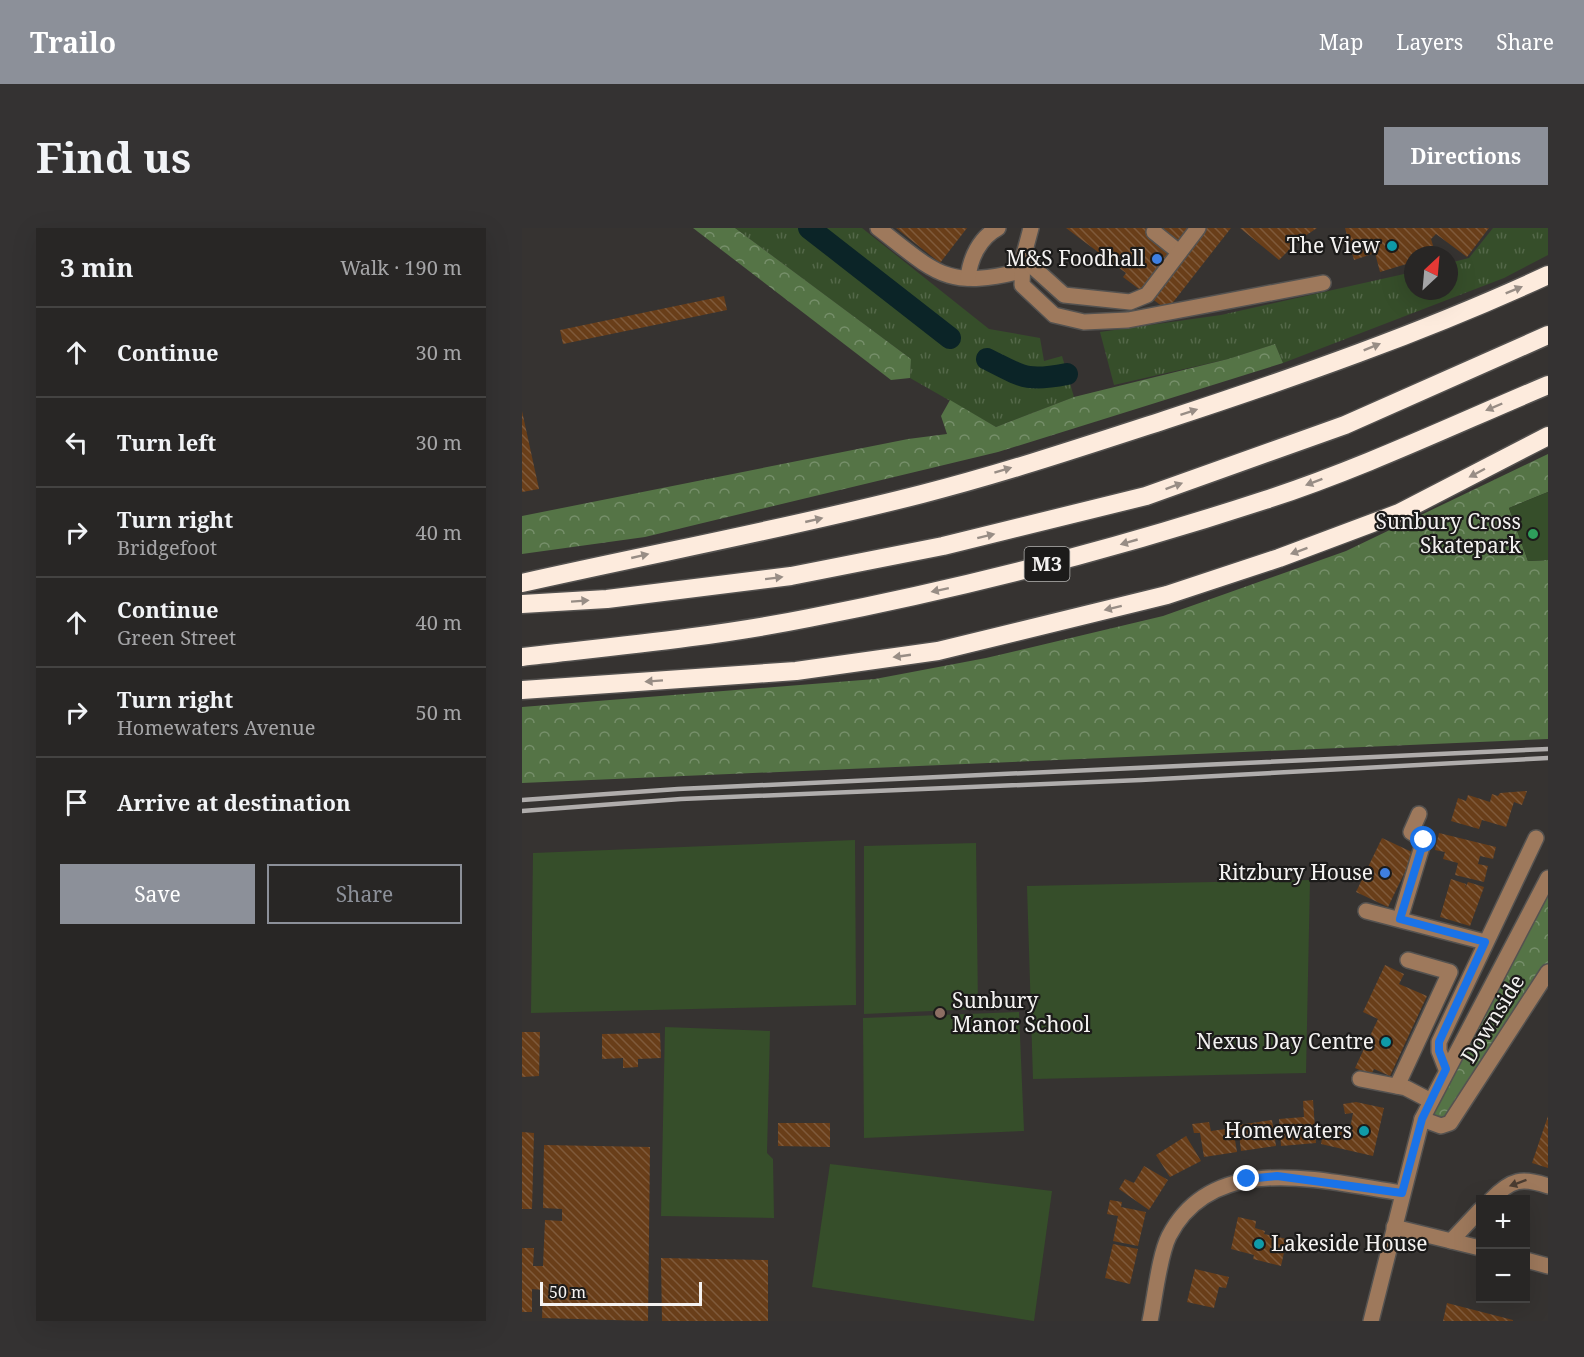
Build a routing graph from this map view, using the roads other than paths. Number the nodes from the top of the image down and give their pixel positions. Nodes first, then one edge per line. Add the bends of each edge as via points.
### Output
1 (878, 228) edge
2 (998, 228) edge
3 (1031, 228) edge
4 (1198, 228) edge
5 (1154, 232) dead end
6 (1179, 252) junction
7 (1022, 264) junction
8 (1548, 275) edge
9 (968, 278) junction
10 (1323, 284) dead end
11 (1546, 336) edge
12 (1548, 385) edge
13 (1548, 436) edge
14 (522, 583) edge
15 (522, 604) edge
16 (522, 657) edge
17 (522, 690) edge
18 (1419, 814) dead end
19 (1536, 838) dead end
20 (1548, 878) edge
21 (1366, 910) dead end
22 (1400, 919) junction
23 (1485, 942) junction
24 (1408, 960) dead end
25 (1548, 972) edge
26 (1446, 1069) junction
27 (1360, 1079) dead end
28 (1397, 1086) junction
29 (1431, 1101) junction
30 (1422, 1119) junction
31 (1548, 1186) edge
32 (1402, 1193) junction
33 (1497, 1195) edge
34 (1476, 1214) edge
35 (1394, 1227) junction
36 (1451, 1241) junction
37 (1476, 1247) edge
38 (1530, 1261) edge
39 (1548, 1266) edge
40 (1150, 1321) edge
41 (1371, 1321) edge

1 - 9 street via 936,272
2 - 9 street via 978,247 970,262
3 - 7 street
4 - 6 street
5 - 6 street
6 - 7 street via 1147,295 1130,302 1064,295
7 - 9 street via 980,280
7 - 10 street via 1023,285 1033,297 1054,315 1084,322 1128,320
14 -> 8 highway via 924,494 1091,444 1294,378
15 -> 11 highway, M3 via 607,599 791,576 944,546 1146,496 1345,425
12 -> 16 highway, M3 via 1268,499 1096,551 807,619
13 -> 17 highway via 1399,513 1167,595 938,651 796,671
18 - 22 street via 1411,832 1424,840
19 - 23 street
20 - 26 street
21 - 22 street
22 - 23 street
23 - 26 street via 1439,1042
24 - 28 street via 1450,972
25 - 30 street, Downside via 1450,1124 1441,1126
26 - 29 street
27 - 28 street
28 - 29 street
29 - 30 street
30 - 32 street
31 -> 33 street via 1525,1179
32 - 35 street
32 - 40 street via 1277,1176 1220,1187 1197,1202 1168,1239
34 - 36 street
35 - 36 street
35 - 41 street
36 - 37 street
38 - 39 street

